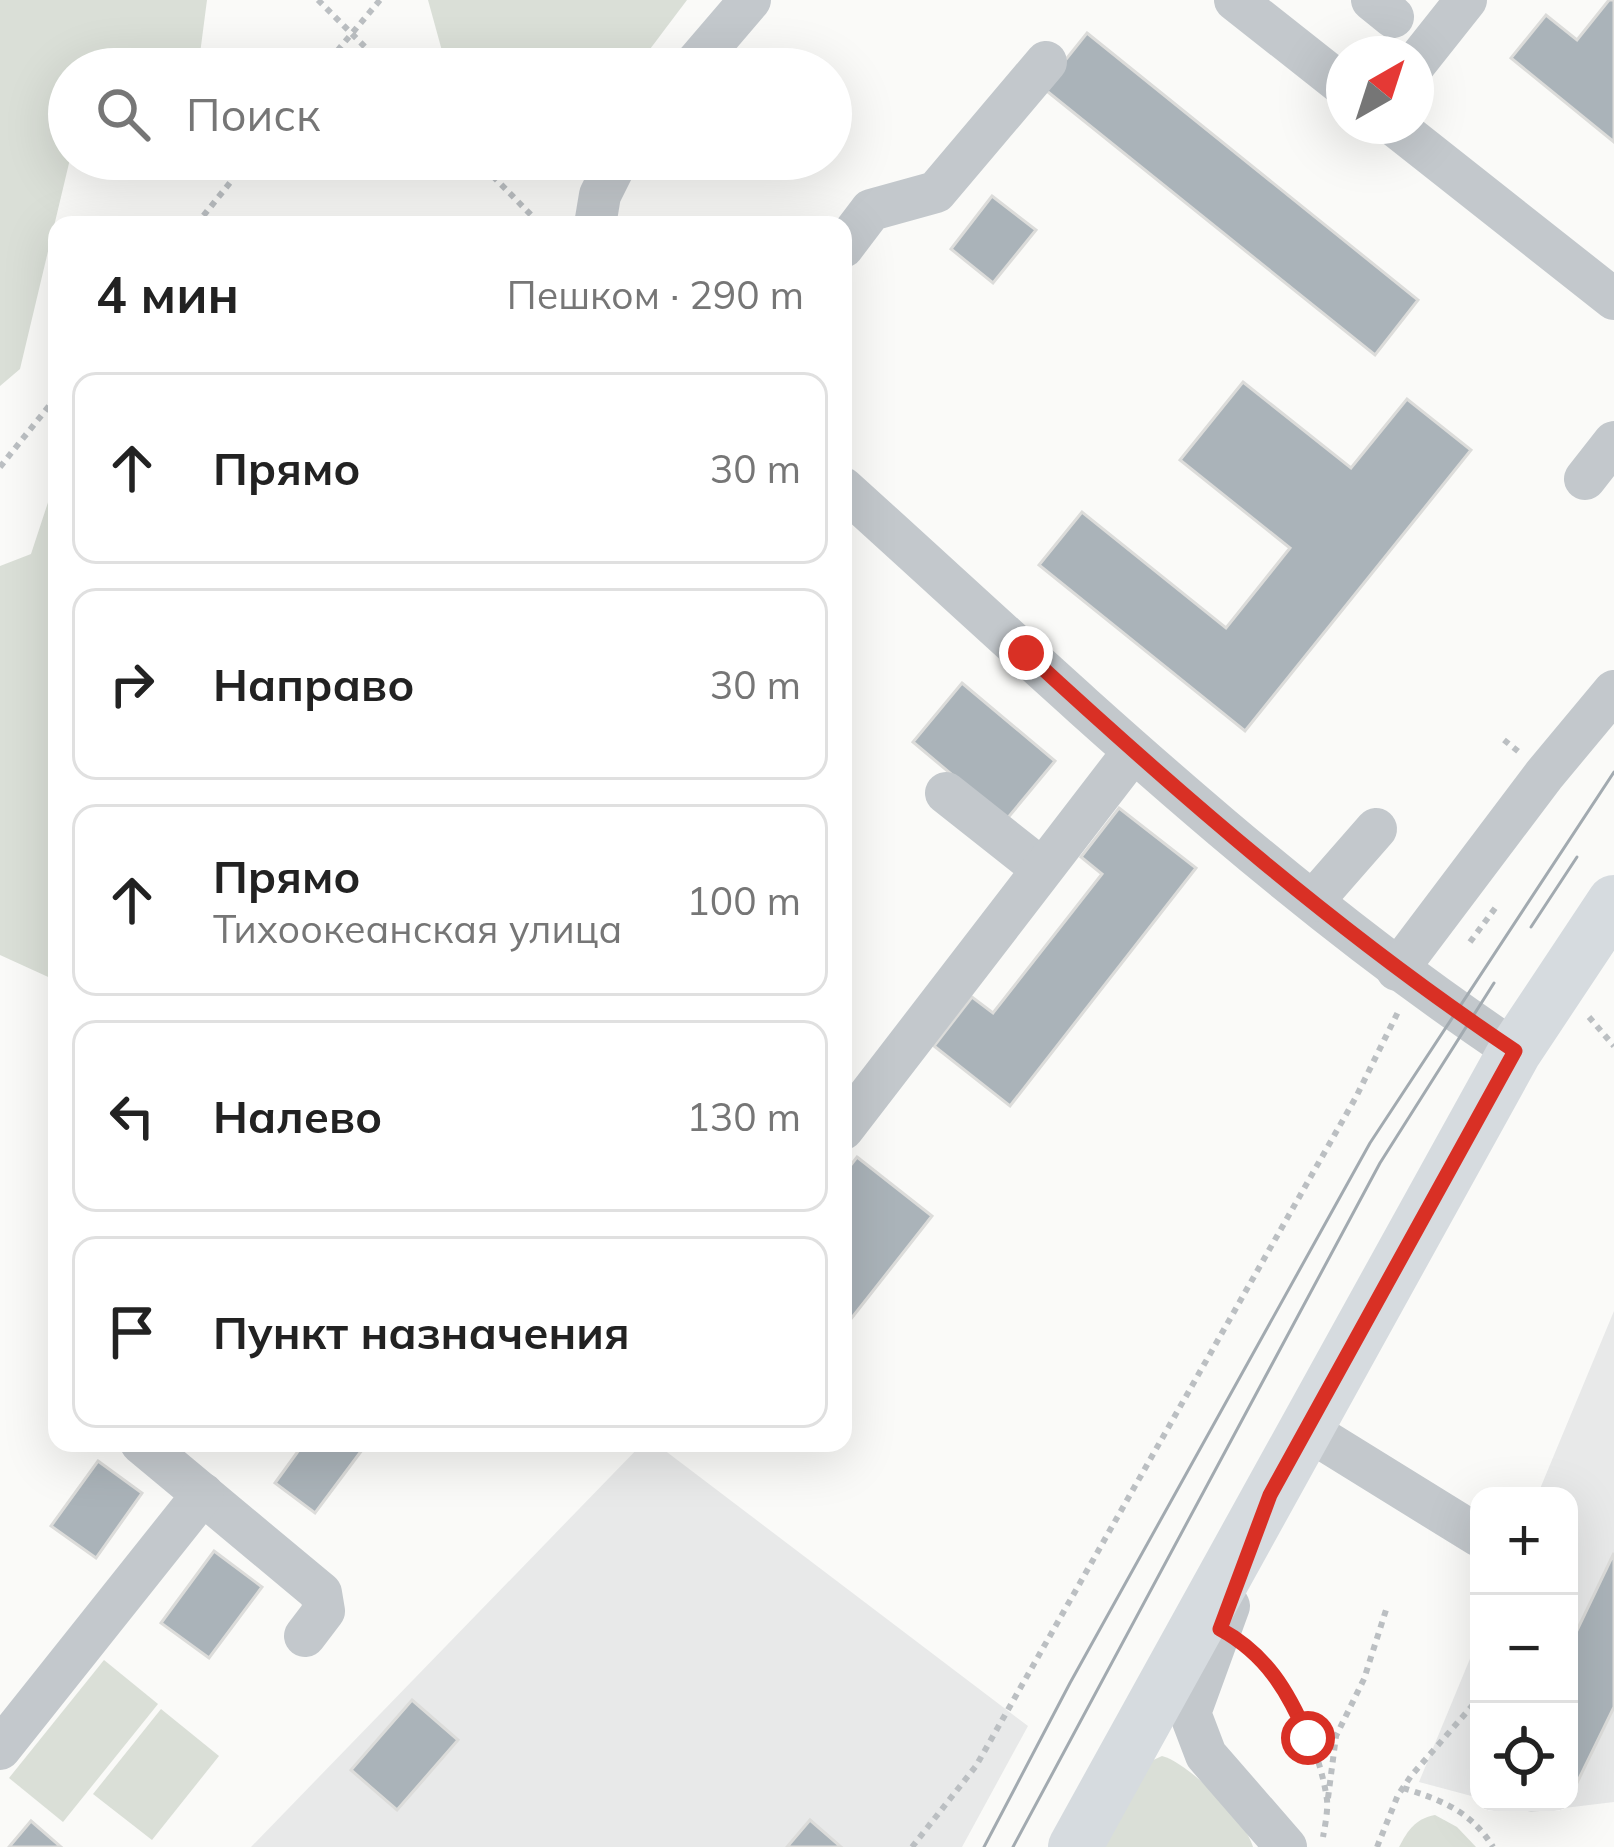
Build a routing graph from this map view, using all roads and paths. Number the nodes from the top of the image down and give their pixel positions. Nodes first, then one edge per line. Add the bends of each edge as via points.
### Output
1 (318, 0) edge
2 (380, 0) edge
3 (750, 0) edge
4 (1235, 0) edge
5 (1466, 0) edge
6 (351, 33) junction
7 (1434, 40) edge
8 (339, 48) edge
9 (366, 48) edge
10 (710, 48) edge
11 (1046, 62) dead end
12 (1326, 72) edge
13 (1418, 144) edge
14 (232, 180) edge
15 (497, 180) edge
16 (608, 180) edge
17 (203, 216) edge
18 (532, 216) edge
19 (597, 216) edge
20 (852, 235) edge
21 (1614, 299) edge
22 (48, 407) edge
23 (1614, 442) edge
24 (0, 467) edge
25 (1585, 479) dead end
26 (852, 496) edge
27 (1614, 691) edge
28 (1133, 752) junction
29 (946, 793) dead end
30 (1376, 829) dead end
31 (1042, 869) junction
32 (1313, 902) junction
33 (1614, 902) edge
34 (1405, 976) junction
35 (1588, 1018) dead end
36 (1614, 1046) edge
37 (1515, 1051) junction
38 (852, 1117) edge
39 (1306, 1429) junction
40 (152, 1452) edge
41 (203, 1494) junction
42 (1270, 1495) junction
43 (1470, 1530) edge
44 (1386, 1610) dead end
45 (1220, 1629) junction
46 (305, 1636) dead end
47 (1475, 1703) edge
48 (0, 1749) edge
49 (1402, 1788) junction
50 (1327, 1802) junction
51 (912, 1847) edge
52 (1075, 1847) edge
53 (1286, 1847) edge
54 (1322, 1847) edge
55 (1377, 1847) edge
56 (1493, 1847) edge

1 - 6 path
2 - 6 path
3 - 10 street
4 - 12 street
5 - 7 street
6 - 8 path
6 - 9 path
11 - 20 street via 936,192 871,210
13 - 21 street
14 - 17 path
15 - 18 path
16 - 19 street
22 - 24 path
23 - 25 street
26 - 28 street
27 - 34 street via 1544,775
28 - 31 street
28 - 32 street
29 - 31 street
30 - 32 street
31 - 38 street
32 - 34 street
33 - 37 main road
34 - 37 street
34 - 51 path via 1356,1097 976,1766
35 - 36 path
37 - 39 main road
39 - 42 main road
39 - 43 street
40 - 41 street
41 - 46 street via 321,1593 324,1611
41 - 48 street
42 - 45 street
42 - 52 main road
44 - 50 path via 1336,1736
45 - 50 path via 1288,1691
45 - 53 street via 1190,1713 1207,1755
47 - 49 path
49 - 55 path
49 - 56 path via 1469,1816
50 - 54 path

